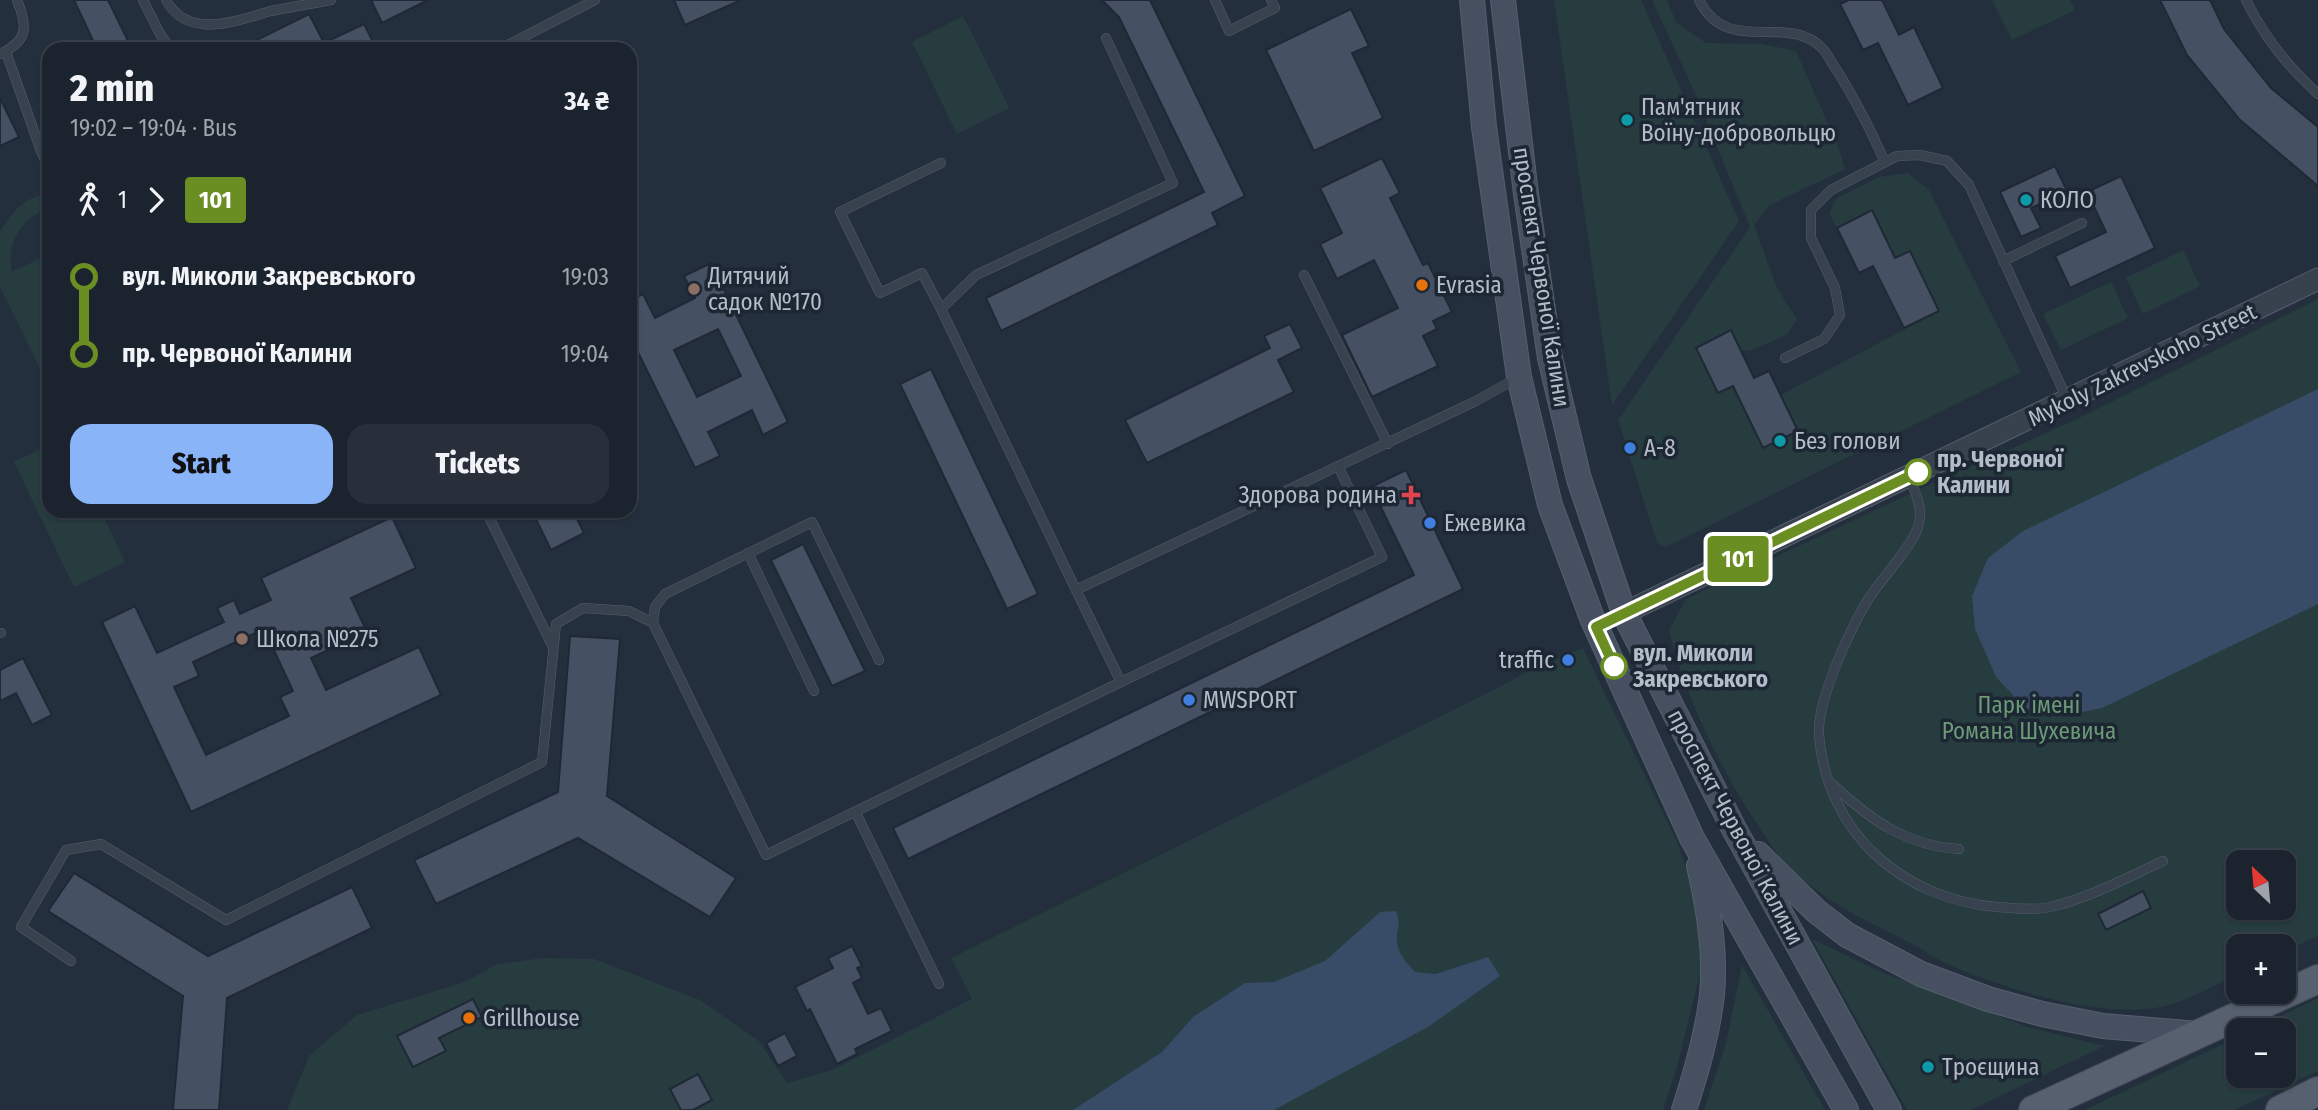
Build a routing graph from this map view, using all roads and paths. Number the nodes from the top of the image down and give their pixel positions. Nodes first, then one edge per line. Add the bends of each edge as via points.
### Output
1 (17, 0) edge
2 (143, 0) edge
3 (166, 0) edge
4 (331, 0) edge
5 (595, 0) edge
6 (1215, 0) edge
7 (1271, 0) edge
8 (1472, 0) edge
9 (1503, 0) edge
10 (1699, 0) edge
11 (2246, 0) edge
12 (1105, 38) dead end
13 (166, 42) edge
14 (514, 42) edge
15 (3, 53) edge
16 (2318, 94) edge
17 (42, 153) edge
18 (1885, 162) junction
19 (941, 163) dead end
20 (2082, 223) dead end
21 (2003, 261) junction
22 (1304, 275) dead end
23 (2318, 279) edge
24 (941, 309) junction
25 (1785, 358) dead end
26 (1519, 377) junction
27 (2068, 401) junction
28 (1388, 444) junction
29 (1338, 466) junction
30 (1909, 477) junction
31 (489, 518) edge
32 (748, 553) junction
33 (1076, 590) junction
34 (1624, 613) junction
35 (653, 623) junction
36 (554, 649) junction
37 (879, 660) dead end
38 (1121, 682) junction
39 (814, 691) dead end
40 (1830, 783) junction
41 (856, 813) junction
42 (1733, 827) junction
43 (1692, 838) junction
44 (1959, 849) dead end
45 (2162, 861) dead end
46 (71, 961) dead end
47 (2318, 979) edge
48 (939, 984) dead end
49 (2199, 1034) junction
50 (2318, 1091) edge
51 (1684, 1110) edge
52 (1846, 1110) edge
53 (1889, 1110) edge
54 (2033, 1110) edge
55 (2280, 1110) edge

1 - 15 lane via 25,25 23,36
2 - 13 lane
3 - 4 lane via 188,22 222,25
5 - 14 lane
6 - 7 lane via 1229,31 1275,8
8 - 26 main road, проспект Червоної Калини via 1485,139
9 - 34 main road, проспект Червоної Калини via 1550,358 1579,479
10 - 18 lane via 1704,11 1727,29 1797,33 1822,47
11 - 16 lane via 2300,78
12 - 24 lane via 1173,183 976,275
15 - 17 lane
18 - 21 lane via 1897,156 1920,155 1947,161 1969,185
18 - 25 lane via 1831,190 1811,210 1811,238 1835,288 1840,315 1824,339
19 - 24 lane via 840,212 880,293 922,273
20 - 21 lane
21 - 27 lane
22 - 28 lane
23 - 27 street, Mykoly Zakrevskoho Street
24 - 33 lane
26 - 28 lane
26 - 43 main road, проспект Червоної Калини via 1550,505 1578,582
27 - 30 street, Mykoly Zakrevskoho Street
28 - 29 lane
29 - 33 lane
29 - 38 lane via 1382,557
30 - 34 street, Mykoly Zakrevskoho Street
30 - 40 lane via 1921,502 1917,531 1867,601 1826,693 1819,733
31 - 36 lane
32 - 35 lane via 665,594 655,607
32 - 37 lane via 812,522
32 - 39 lane
33 - 38 lane
34 - 42 main road, проспект Червоної Калини
35 - 36 lane via 629,611 583,608 556,624
35 - 41 lane via 766,855
36 - 46 lane via 542,762 226,920 101,844 66,850 21,927
38 - 41 lane
40 - 44 lane via 1882,826 1936,848
40 - 45 lane via 1840,810 1872,854 1928,891 1959,902 2019,909 2049,907
41 - 48 lane
42 - 49 main road via 1816,911 1847,935 1921,974 2042,1014 2103,1026
42 - 53 main road, проспект Червоної Калини
43 - 51 main road via 1708,906 1712,995
43 - 52 main road, проспект Червоної Калини
47 - 49 main road
49 - 54 main road
50 - 55 main road

